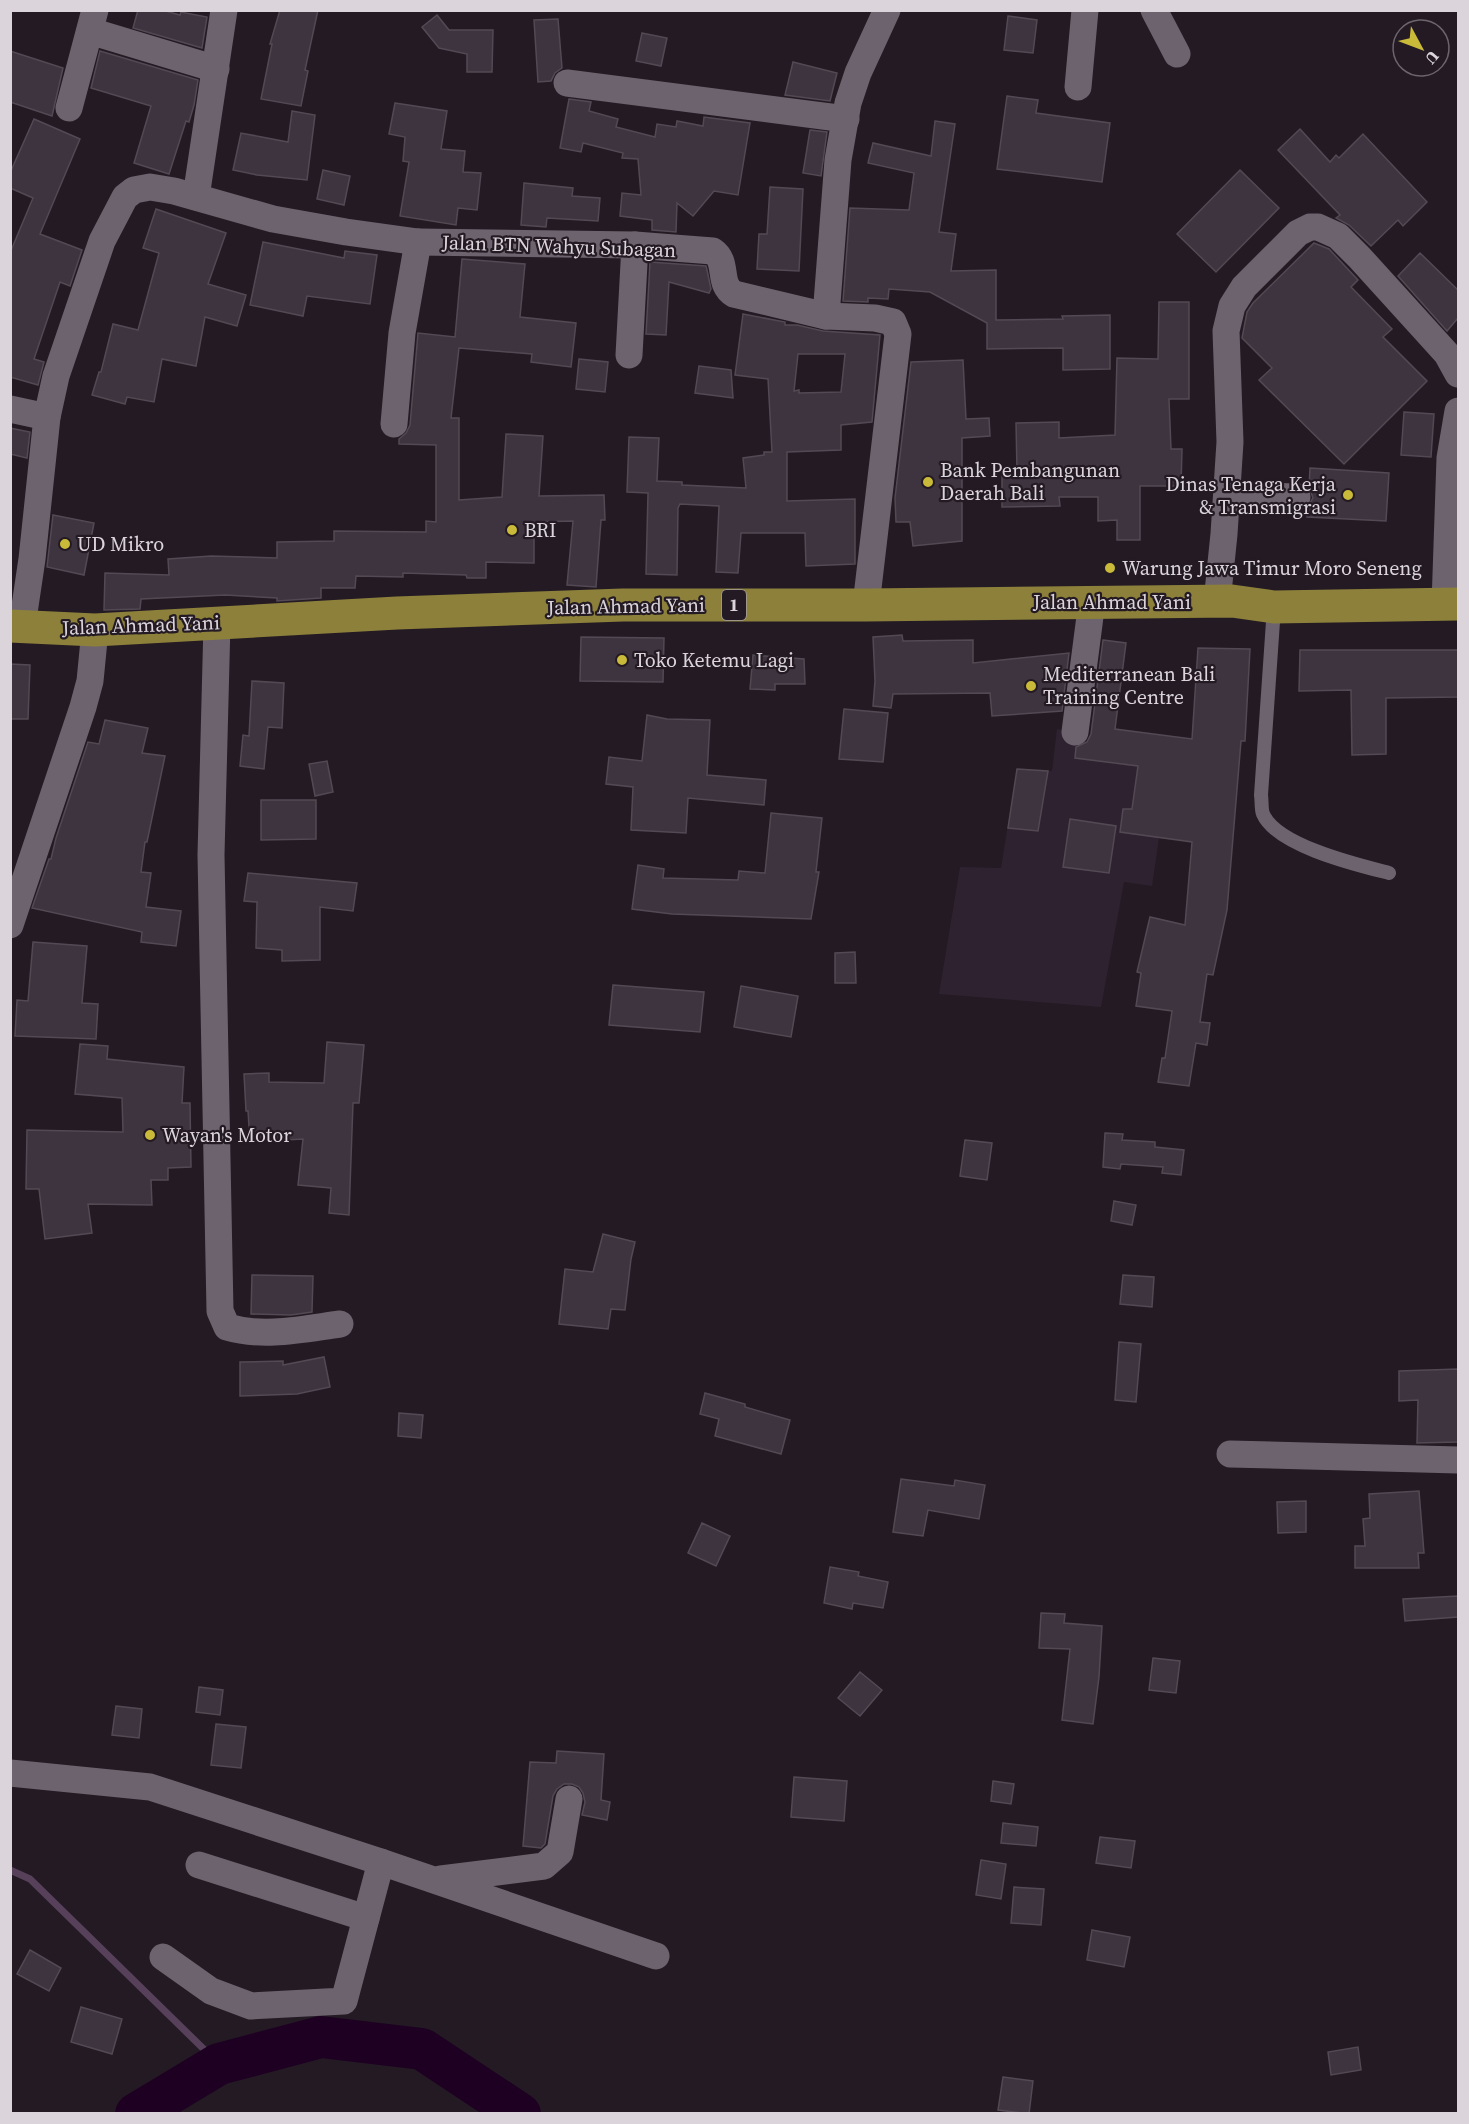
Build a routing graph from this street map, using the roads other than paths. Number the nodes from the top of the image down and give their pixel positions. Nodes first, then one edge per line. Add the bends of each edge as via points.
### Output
1 (224, 10) edge
2 (887, 10) edge
3 (1085, 10) edge
4 (1155, 10) edge
5 (92, 20) edge
6 (1178, 54) dead end
7 (216, 69) junction
8 (567, 83) dead end
9 (1078, 87) dead end
10 (69, 108) dead end
11 (846, 118) junction
12 (196, 197) junction
13 (418, 242) junction
14 (635, 245) junction
15 (826, 316) junction
16 (629, 355) dead end
17 (1458, 374) edge
18 (10, 409) edge
19 (1458, 411) edge
20 (47, 417) junction
21 (394, 424) dead end
22 (1454, 458) edge
23 (1227, 495) junction
24 (1297, 497) dead end
25 (1092, 601) junction
26 (1217, 602) junction
27 (1452, 604) edge
28 (866, 605) junction
29 (1274, 607) junction
30 (216, 623) junction
31 (16, 626) edge
32 (95, 630) junction
33 (1075, 732) dead end
34 (1389, 873) dead end
35 (10, 925) edge
36 (340, 1324) dead end
37 (1230, 1454) dead end
38 (1458, 1460) edge
39 (10, 1773) edge
40 (569, 1799) dead end
41 (381, 1862) junction
42 (199, 1865) dead end
43 (434, 1880) junction
44 (366, 1918) junction
45 (656, 1956) dead end
46 (163, 1957) dead end

1 - 7 street
2 - 11 street via 858,73
3 - 9 street
4 - 6 street
5 - 7 street
5 - 10 street
7 - 12 street
8 - 11 street
11 - 15 street via 838,160
12 - 13 street, Jalan BTN Wahyu Subagan via 273,219
12 - 20 street, Jalan BTN Wahyu Subagan via 150,187 134,190 125,197 102,241 80,303
13 - 14 street, Jalan BTN Wahyu Subagan
13 - 21 street via 402,333
14 - 15 street, Jalan BTN Wahyu Subagan via 713,251 722,262 728,290
14 - 16 street
15 - 28 street, Jalan BTN Wahyu Subagan via 893,322 898,334
17 - 23 street via 1447,354 1338,236 1318,227 1298,233 1244,287 1228,319
18 - 20 street
19 - 22 street
20 - 31 street, Jalan BTN Wahyu Subagan via 32,559
22 - 27 street
23 - 24 street
23 - 26 street
25 - 26 highway, Jalan Ahmad Yani / 1
25 - 28 highway, Jalan Ahmad Yani / 1
25 - 33 street
26 - 29 highway, Jalan Ahmad Yani / 1
27 - 29 highway, Jalan Ahmad Yani / 1
28 - 30 highway, Jalan Ahmad Yani / 1 via 623,605
29 - 34 lane via 1263,814 1282,834 1298,843
30 - 32 highway, Jalan Ahmad Yani / 1
30 - 36 street via 211,855 220,1311 227,1328 243,1332 281,1332
31 - 32 highway, Jalan Ahmad Yani / 1
32 - 35 street via 83,707
37 - 38 street
39 - 41 street via 150,1787
40 - 43 street via 560,1852 544,1866
41 - 43 street
41 - 44 street
42 - 44 street
43 - 45 street
44 - 46 street via 344,2001 251,2006 211,1991

